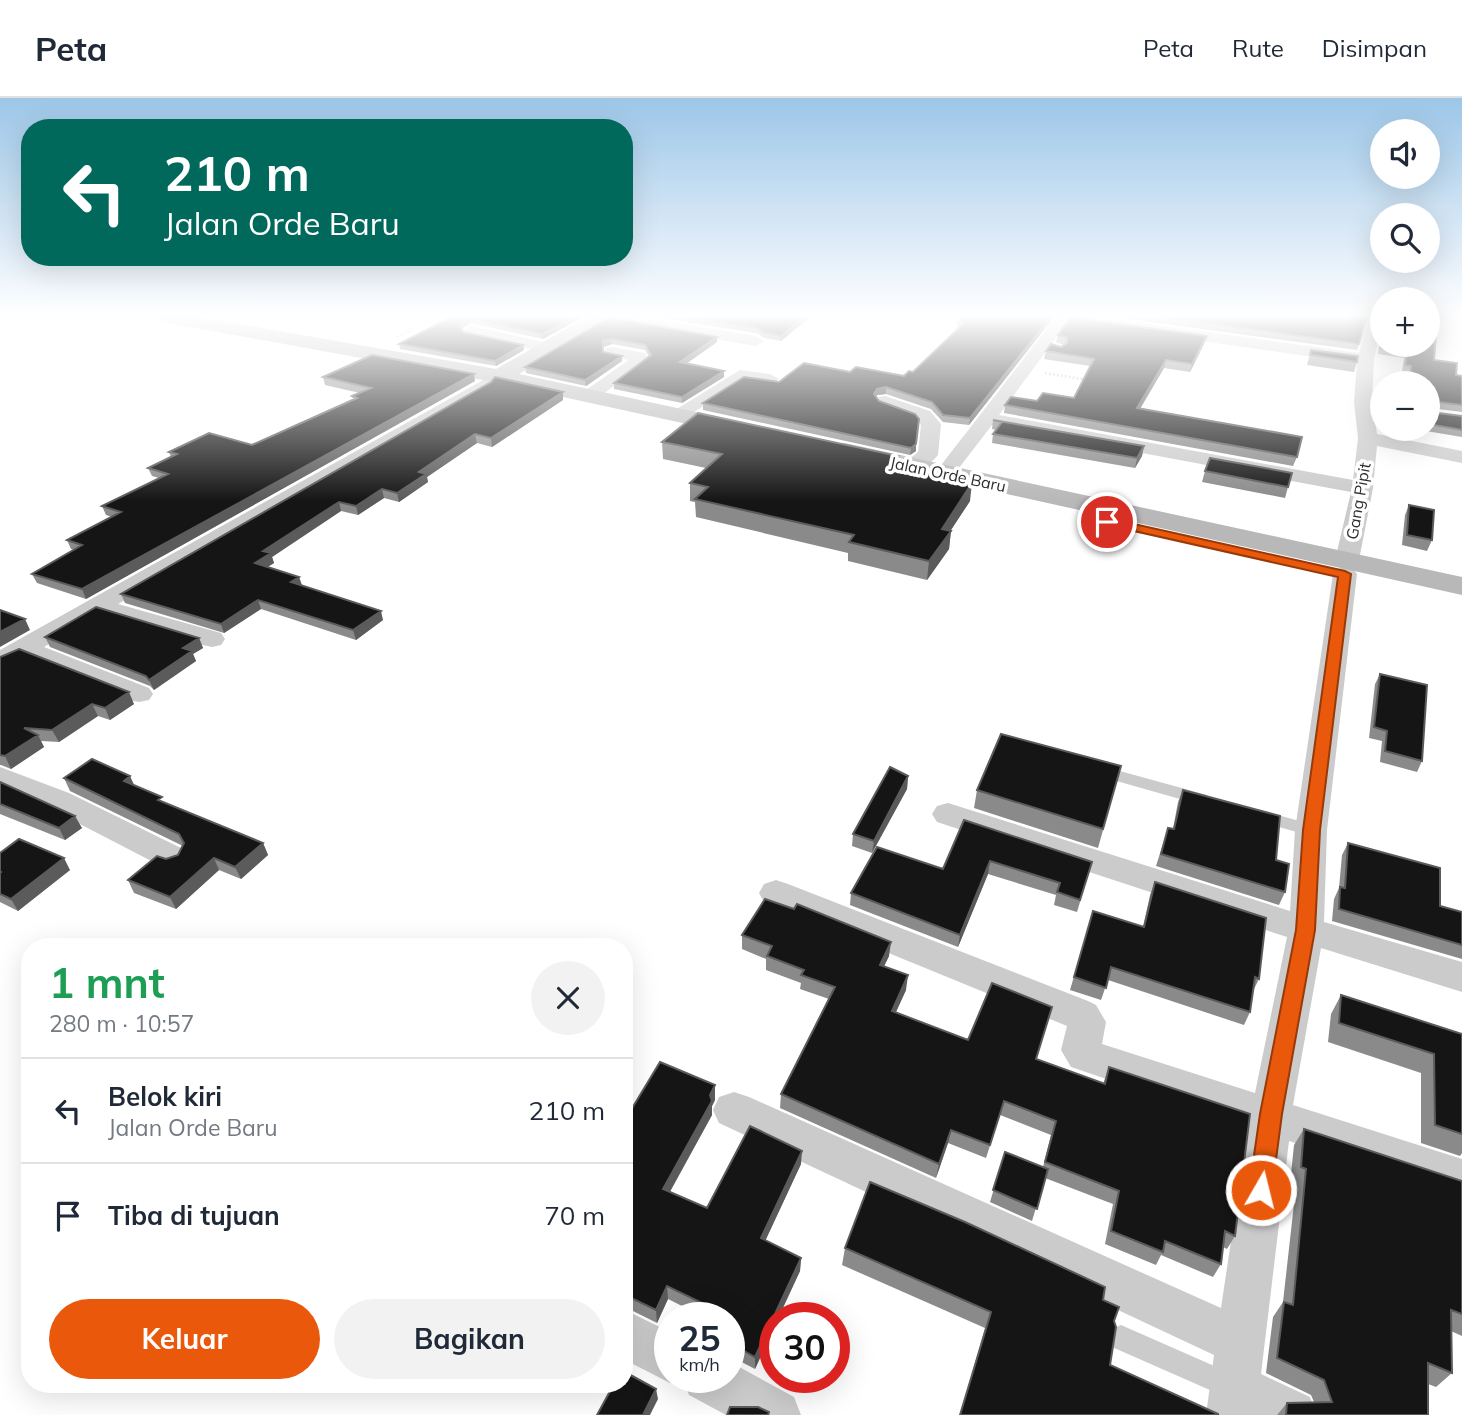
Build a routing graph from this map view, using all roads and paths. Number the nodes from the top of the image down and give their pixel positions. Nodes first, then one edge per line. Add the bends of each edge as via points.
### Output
1 (483, 378) edge
2 (485, 378) edge
3 (495, 378) edge
4 (614, 378) edge
5 (734, 378) edge
6 (767, 378) edge
7 (1017, 378) edge
8 (1079, 378) edge
9 (771, 379) edge
10 (492, 380) junction
11 (1100, 382) edge
12 (589, 396) junction
13 (885, 401) edge
14 (676, 415) junction
15 (986, 418) junction
16 (1370, 424) edge
17 (718, 430) junction
18 (1368, 438) junction
19 (765, 440) edge
20 (1462, 457) edge
21 (911, 466) junction
22 (945, 473) junction
23 (1362, 488) junction
24 (1346, 567) junction
25 (1462, 586) edge
26 (1462, 601) edge
27 (96, 605) junction
28 (212, 639) dead end
29 (24, 648) junction
30 (0, 661) edge
31 (139, 694) dead end
32 (1087, 768) edge
33 (0, 777) edge
34 (1214, 803) edge
35 (1238, 810) edge
36 (948, 814) dead end
37 (1311, 830) junction
38 (171, 857) edge
39 (776, 893) dead end
40 (1306, 930) junction
41 (1462, 976) edge
42 (734, 1110) dead end
43 (1271, 1114) junction
44 (1462, 1179) edge
45 (633, 1338) edge
46 (1121, 1338) dead end
47 (654, 1349) edge
48 (1236, 1381) edge
49 (736, 1393) edge
50 (776, 1415) edge
51 (1292, 1415) edge

1 - 10 main road
2 - 10 main road
3 - 10 main road
4 - 12 street
5 - 14 street
6 - 9 street
7 - 15 street
8 - 11 path
10 - 12 main road
10 - 17 main road
10 - 27 street
12 - 14 main road
13 - 21 street via 923,415 931,424 928,455
14 - 17 main road
15 - 22 street
15 - 23 street
16 - 18 street, Gang Pipit
17 - 19 main road
18 - 20 street
18 - 23 street, Gang Pipit
21 - 22 main road, Jalan Orde Baru
21 - 24 main road, Jalan Orde Baru via 819,452
22 - 24 main road, Jalan Orde Baru
23 - 24 street, Gang Pipit
24 - 25 main road, Jalan Orde Baru
24 - 26 main road, Jalan Orde Baru
24 - 37 street, Gang Pipit
27 - 28 street
27 - 29 street
29 - 30 street
29 - 31 street
32 - 34 lane
33 - 38 street via 58,800
35 - 37 lane
36 - 40 street
37 - 40 street, Gang Pipit
39 - 43 street via 1083,1016 1087,1022 1081,1050 1085,1055
40 - 41 street
40 - 43 street, Gang Pipit
42 - 48 street
43 - 44 street
43 - 48 street, Gang Pipit
45 - 47 street
46 - 48 lane
48 - 51 street
49 - 50 street

